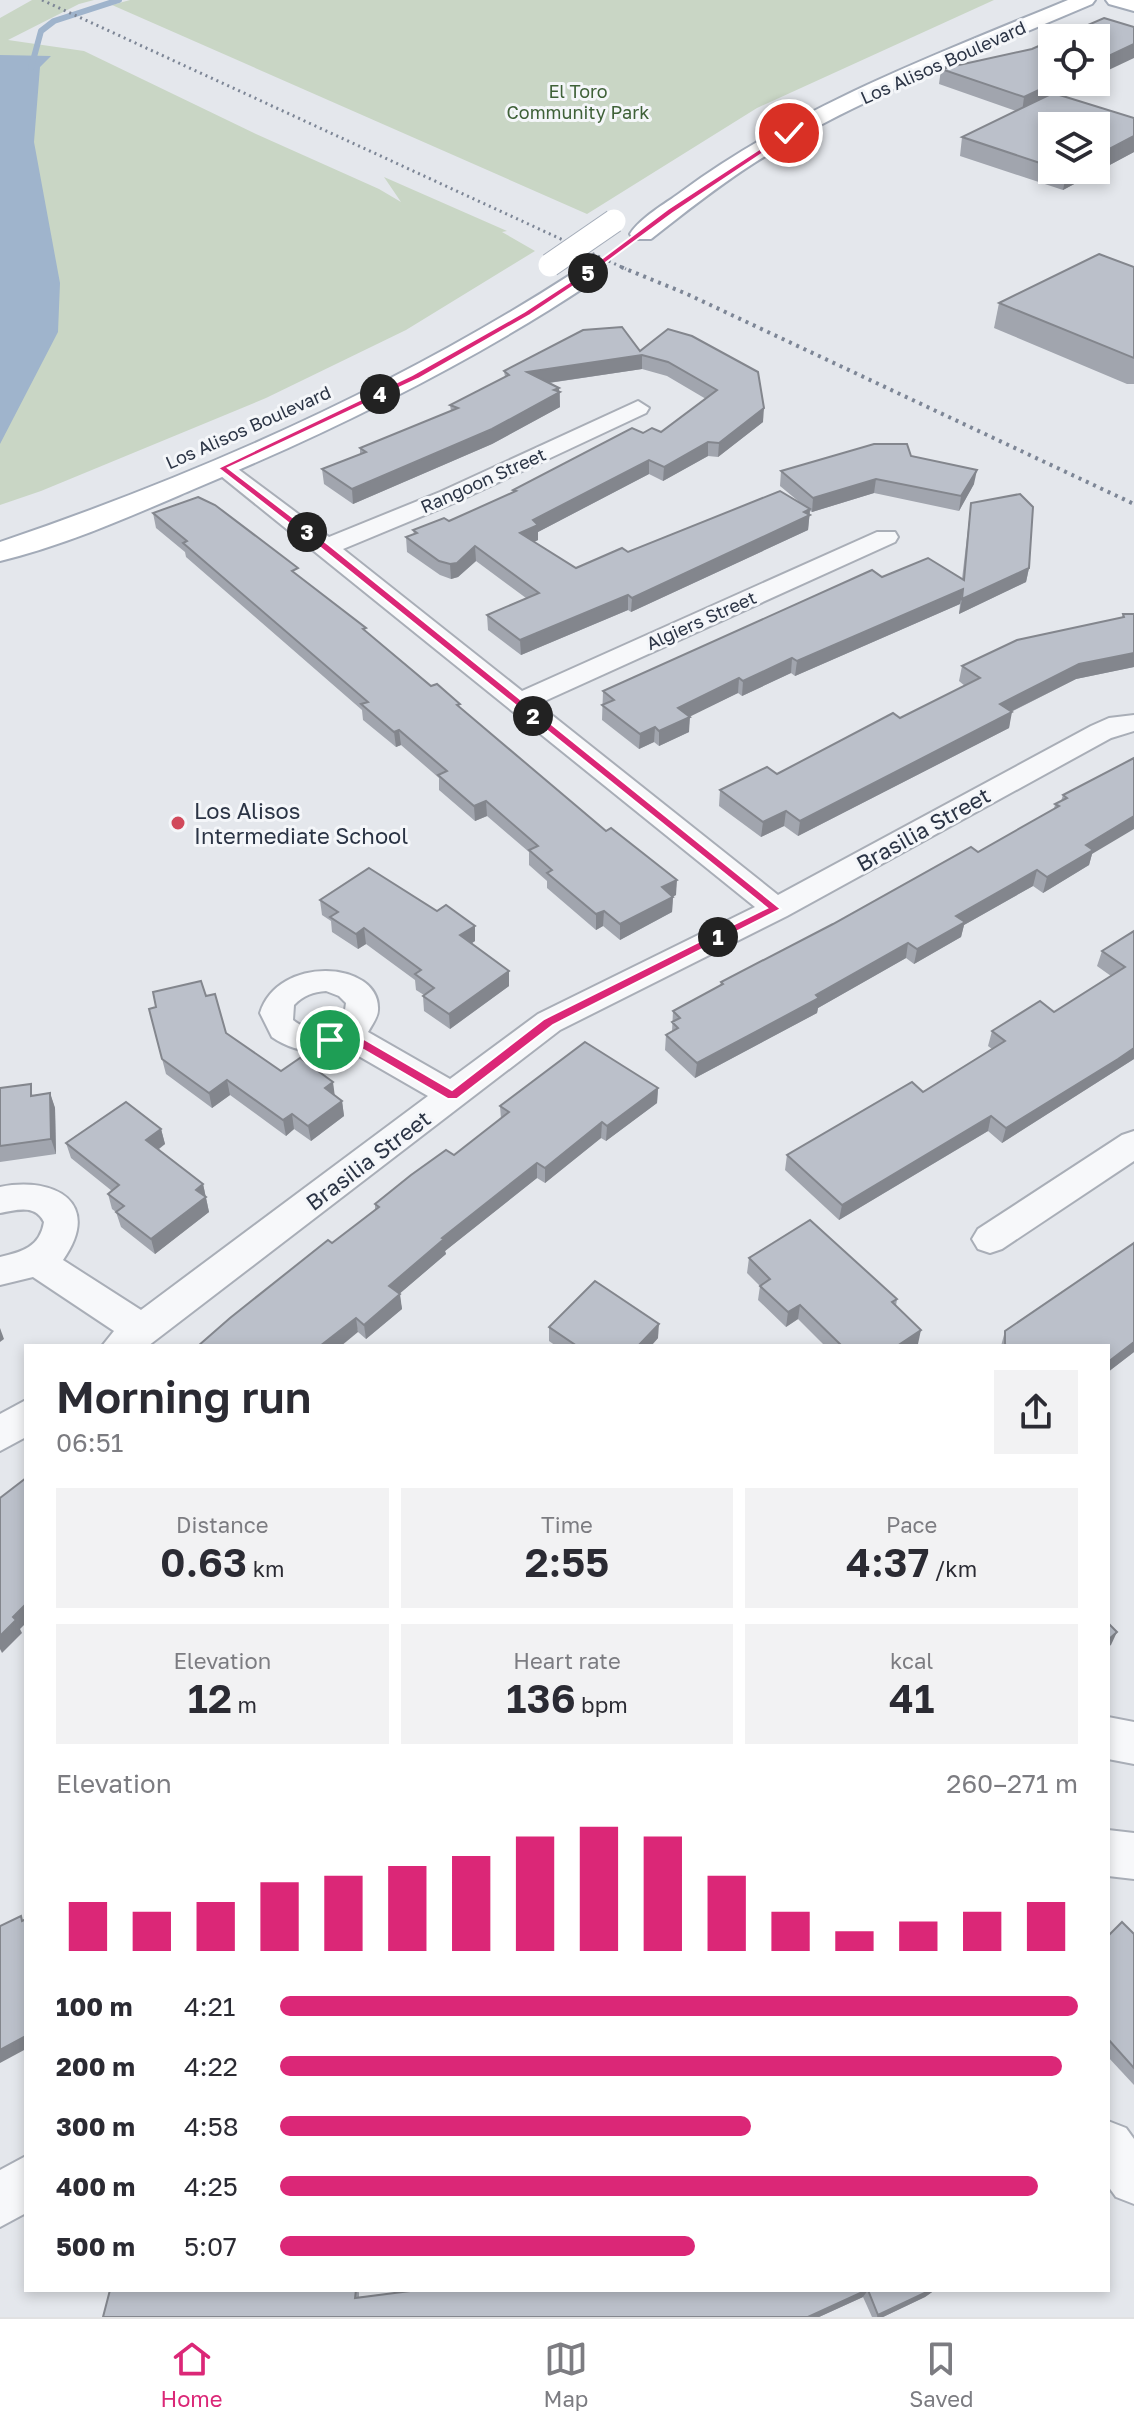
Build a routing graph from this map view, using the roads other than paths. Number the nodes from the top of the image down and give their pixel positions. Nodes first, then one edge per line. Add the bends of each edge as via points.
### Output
1 (1085, 0) edge
2 (1116, 0) edge
3 (1134, 5) edge
4 (1014, 6) dead end
5 (744, 134) dead end
6 (637, 204) dead end
7 (538, 273) dead end
8 (478, 311) dead end
9 (638, 408) dead end
10 (222, 468) junction
11 (0, 526) edge
12 (886, 537) dead end
13 (326, 547) junction
14 (0, 552) edge
15 (517, 703) junction
16 (1134, 723) edge
17 (776, 909) junction
18 (346, 1034) dead end
19 (453, 1096) junction
20 (1134, 1144) edge
21 (0, 1200) edge
22 (990, 1239) dead end
23 (38, 1262) junction
24 (0, 1271) edge
25 (131, 1338) edge
26 (24, 1417) edge
27 (0, 1435) edge
28 (1110, 1738) edge
29 (1134, 1743) edge
30 (1110, 1853) edge
31 (1134, 1856) edge
32 (1110, 2149) edge
33 (1134, 2179) edge
34 (24, 2183) edge
35 (0, 2202) edge

1 - 10 main road, Los Alisos Boulevard via 946,58 789,133 527,314 415,377
2 - 3 main road
4 - 5 main road, Los Alisos Boulevard via 853,76
6 - 7 main road, bridge
8 - 11 main road, Los Alisos Boulevard via 398,359 268,420 130,479
9 - 13 street, Rangoon Street
10 - 13 street
10 - 14 main road, Los Alisos Boulevard via 83,525
12 - 15 street, Algiers Street
13 - 15 street
15 - 17 street
16 - 17 street, Brasilia Street via 1101,732
17 - 19 street, Brasilia Street via 549,1022
18 - 19 street
19 - 25 street, Brasilia Street
20 - 22 street
21 - 23 street via 28,1195 57,1208 62,1236
23 - 24 street
23 - 25 street
26 - 27 street
28 - 29 street
30 - 31 street
32 - 33 street
34 - 35 street

